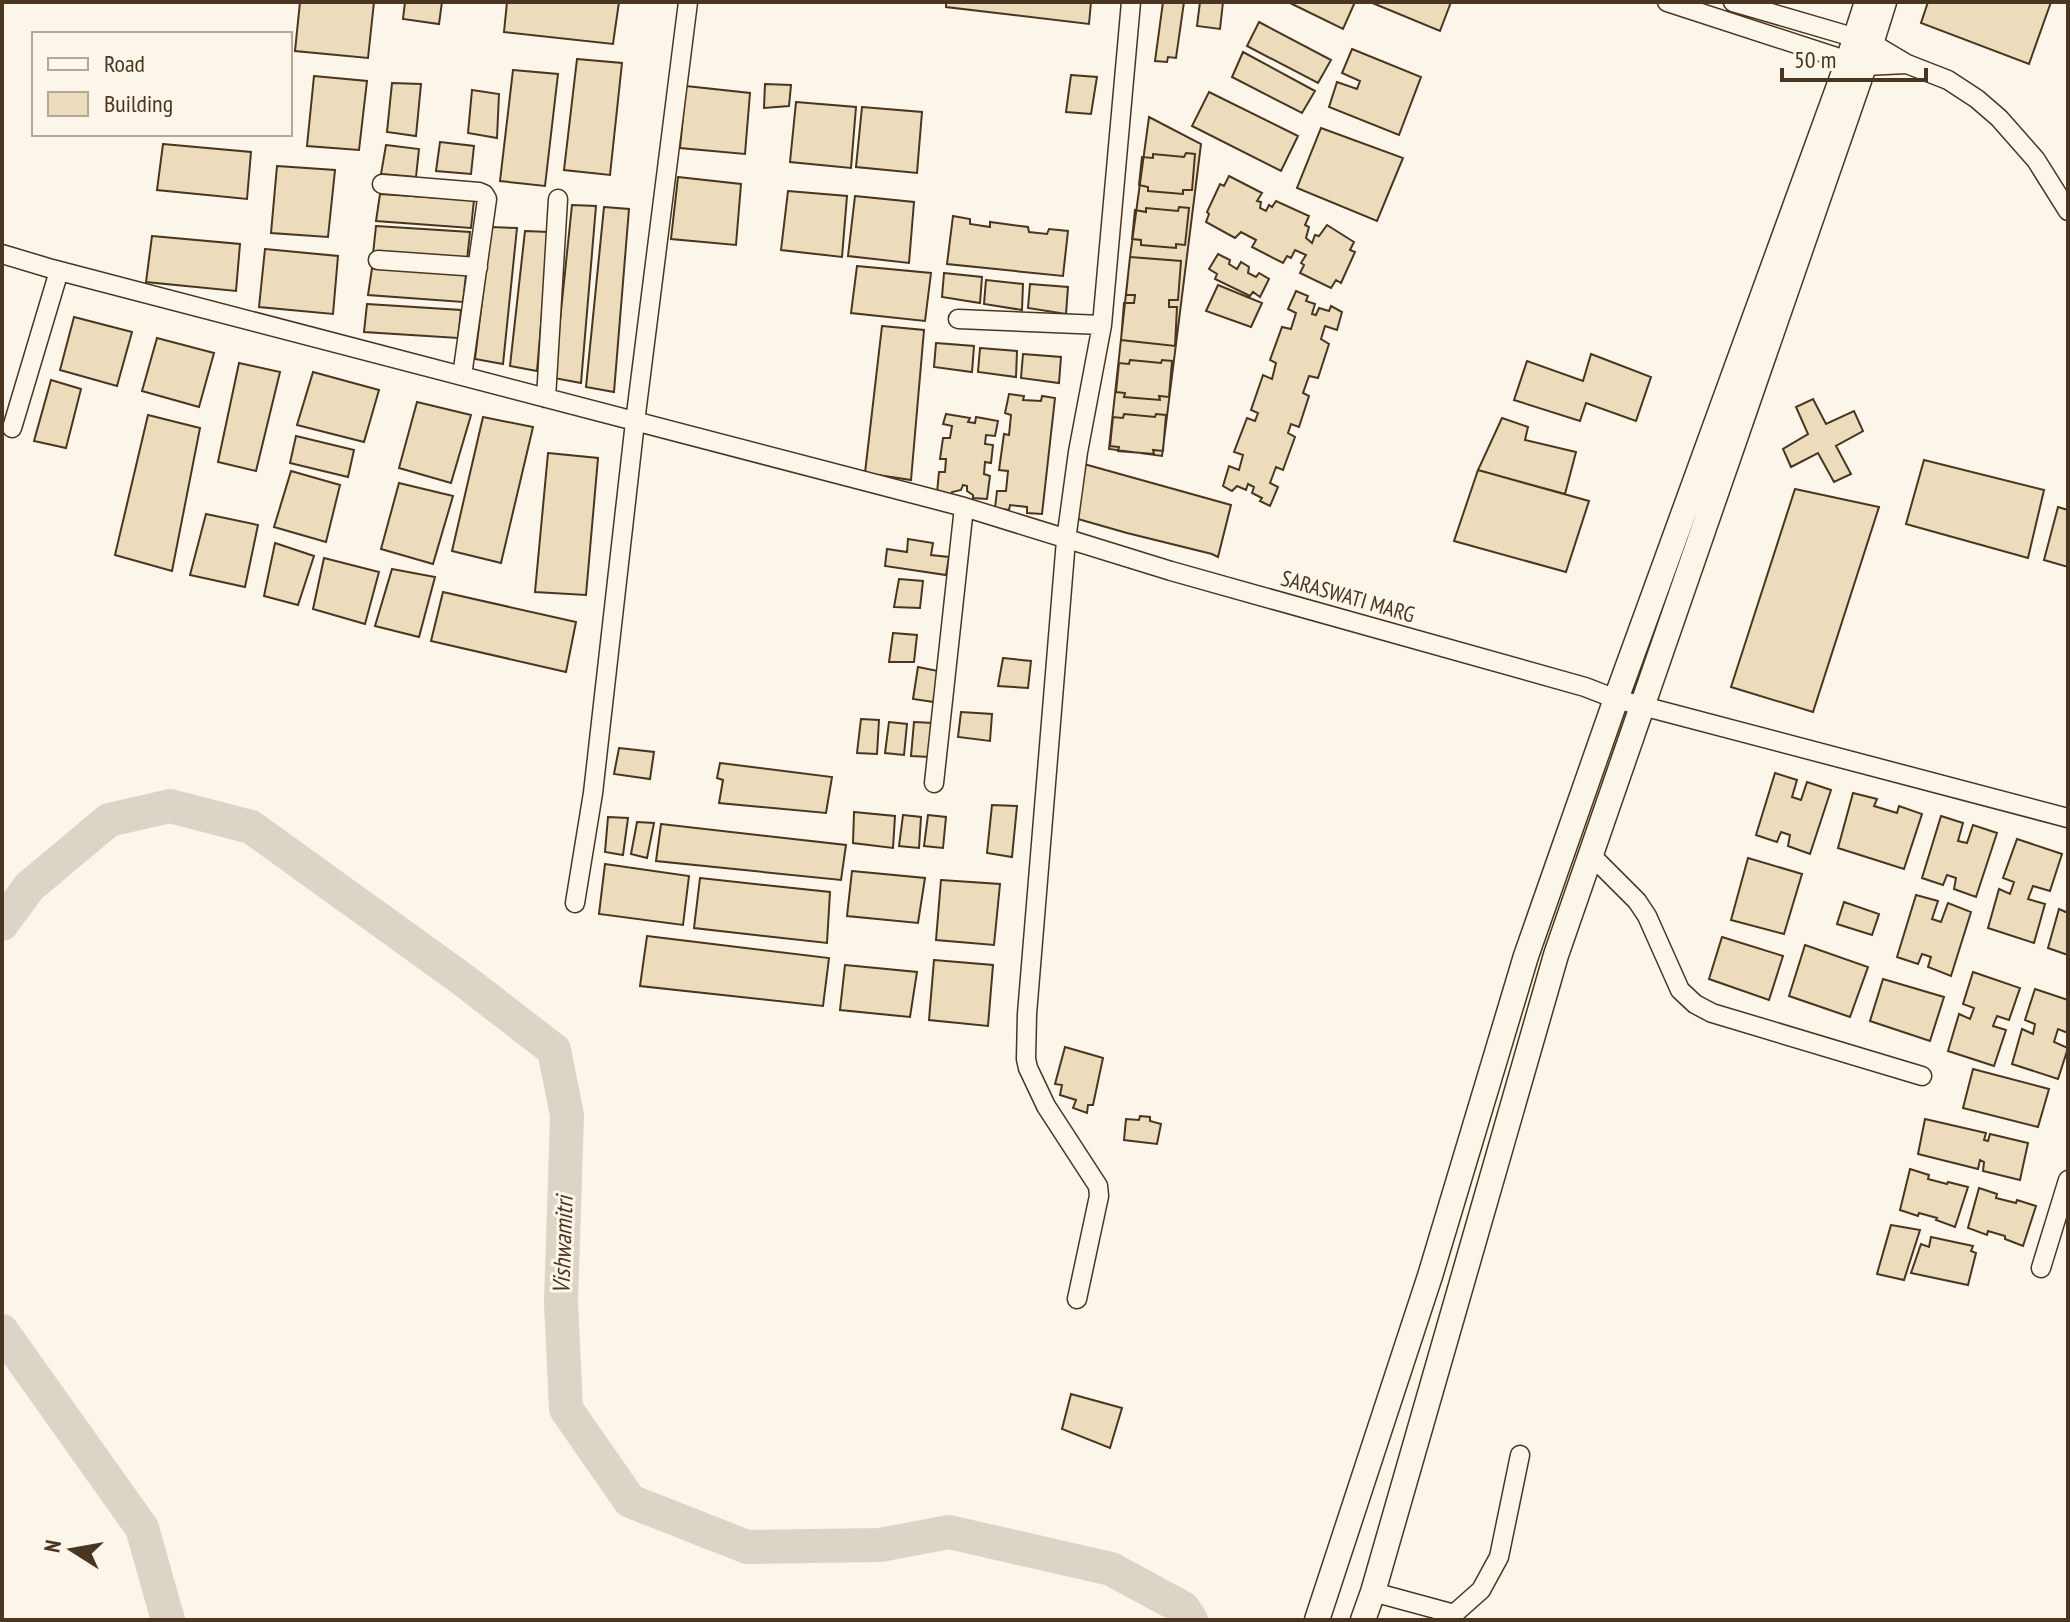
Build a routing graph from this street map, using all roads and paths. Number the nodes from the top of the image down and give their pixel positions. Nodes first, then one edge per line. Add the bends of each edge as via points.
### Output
1 (669, 2) edge
2 (1131, 2) edge
3 (1667, 2) edge
4 (1733, 2) edge
5 (1867, 2) edge
6 (1884, 2) edge
7 (688, 3) edge
8 (1859, 52) junction
9 (382, 184) dead end
10 (558, 199) dead end
11 (2068, 211) edge
12 (2, 254) edge
13 (378, 260) dead end
14 (478, 267) junction
15 (59, 271) junction
16 (958, 319) dead end
17 (1102, 325) junction
18 (462, 376) junction
19 (546, 398) junction
20 (635, 422) junction
21 (12, 428) dead end
22 (964, 507) junction
23 (1066, 540) junction
24 (1616, 699) junction
25 (1642, 706) junction
26 (934, 783) dead end
27 (2068, 818) edge
28 (1590, 854) junction
29 (575, 903) dead end
30 (1922, 1076) dead end
31 (2068, 1180) edge
32 (2041, 1268) dead end
33 (1077, 1299) dead end
34 (1520, 1455) dead end
35 (1373, 1592) junction
36 (1317, 1620) edge
37 (1363, 1620) edge

1 - 7 street
2 - 17 street
3 - 8 street
4 - 8 street
5 - 8 main road
6 - 8 main road
7 - 20 street
8 - 11 street via 1948,80 1977,99 2036,160
8 - 24 main road
8 - 25 main road
9 - 14 street via 484,194 487,207
10 - 19 street
12 - 15 street, SARASWATI MARG
13 - 14 street
14 - 18 street
15 - 18 street, SARASWATI MARG
15 - 21 street
16 - 17 street
17 - 23 street
18 - 19 street, SARASWATI MARG
19 - 20 street, SARASWATI MARG
20 - 22 street, SARASWATI MARG
20 - 29 street via 593,793
22 - 23 street, SARASWATI MARG
22 - 26 street
23 - 24 street, SARASWATI MARG
23 - 33 street via 1026,1059 1046,1106 1098,1186
24 - 25 street, SARASWATI MARG
24 - 36 main road via 1526,956 1430,1276
25 - 27 street, SARASWATI MARG
25 - 28 main road
28 - 30 street via 1637,901 1680,990 1695,1004
28 - 35 main road via 1556,955
31 - 32 street
34 - 35 street via 1499,1557 1481,1590 1454,1614
35 - 37 main road

